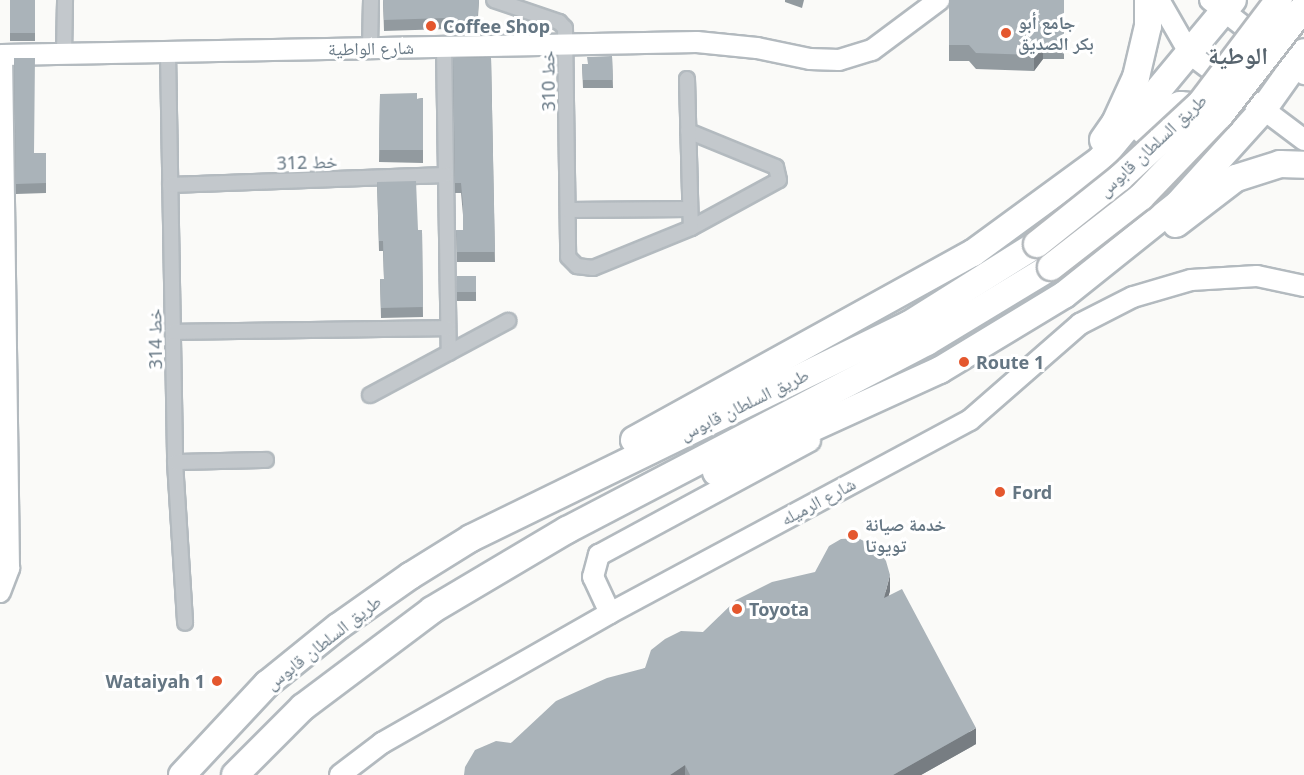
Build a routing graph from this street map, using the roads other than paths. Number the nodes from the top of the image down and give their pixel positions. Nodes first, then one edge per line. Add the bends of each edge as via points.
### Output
1 (64, 0) edge
2 (371, 0) edge
3 (494, 0) edge
4 (939, 0) edge
5 (1148, 0) edge
6 (1158, 0) edge
7 (1278, 0) edge
8 (1223, 3) edge
9 (1304, 7) edge
10 (1304, 16) edge
11 (566, 45) junction
12 (444, 47) junction
13 (370, 48) junction
14 (168, 53) junction
15 (64, 54) junction
16 (1190, 54) junction
17 (1, 55) edge
18 (1301, 64) edge
19 (687, 79) dead end
20 (1262, 111) junction
21 (688, 130) junction
22 (1304, 140) edge
23 (1100, 160) junction
24 (1304, 165) edge
25 (446, 176) junction
26 (1069, 182) junction
27 (170, 185) junction
28 (2, 207) edge
29 (688, 209) junction
30 (568, 210) junction
31 (691, 228) junction
32 (1139, 237) junction
33 (1304, 286) edge
34 (1064, 295) junction
35 (508, 321) dead end
36 (448, 328) junction
37 (173, 332) junction
38 (449, 353) junction
39 (940, 370) junction
40 (370, 395) dead end
41 (266, 460) dead end
42 (175, 462) junction
43 (593, 477) junction
44 (4, 489) edge
45 (604, 513) junction
46 (0, 591) edge
47 (610, 613) junction
48 (185, 623) dead end
49 (182, 775) edge
50 (235, 775) edge
51 (340, 775) edge

1 - 15 street
2 - 13 street
3 - 11 street, خط 310 via 561,23
4 - 11 street, شارع الواطية via 872,50 839,60 697,42
5 - 26 highway via 1144,47 1130,91 1115,123
6 - 16 street
7 - 10 highway via 1284,9
7 - 43 highway, طريق السلطان قابوس, bridge via 1201,103 1120,178 1037,244 908,325
8 - 16 highway
8 - 18 street
9 - 45 highway, طريق السلطان قابوس, bridge via 1220,115 1141,197 1051,267 927,342
11 - 12 street, شارع الواطية
11 - 30 street, خط 310
12 - 13 street, شارع الواطية
12 - 25 street
13 - 14 street, شارع الواطية
14 - 15 street, شارع الواطية
14 - 27 street, خط 314
15 - 17 street, شارع الواطية
16 - 20 street
16 - 23 highway
17 - 28 street
18 - 20 highway
19 - 21 street
20 - 22 street
20 - 32 highway via 1178,204
21 - 29 street
21 - 31 street via 776,167 780,177 773,185
23 - 26 highway
23 - 32 highway via 1119,155 1173,107 1191,106 1209,125 1213,138 1209,151 1145,212
24 - 34 highway via 1280,164 1236,178 1127,261
25 - 27 street, خط 312
25 - 36 street
26 - 43 highway via 973,253 628,444
27 - 37 street, خط 314
28 - 44 street
29 - 30 street
29 - 31 street
30 - 31 street, خط 310 via 568,257 577,266 593,268
32 - 34 highway
33 - 47 street, شارع الرميله via 1257,276 1235,277 1191,280 1132,297 1080,324 970,420
34 - 39 highway
35 - 38 street
36 - 37 street
36 - 38 street
37 - 42 street, خط 314
38 - 40 street
39 - 45 highway via 658,498
39 - 47 street via 923,383 599,555 593,577
41 - 42 street
42 - 48 street, خط 314
43 - 49 highway, طريق السلطان قابوس via 471,538 339,626 267,684
44 - 46 street via 9,568
45 - 50 highway, طريق السلطان قابوس via 502,567 376,649 303,707
47 - 51 street, شارع الرميله via 382,743

